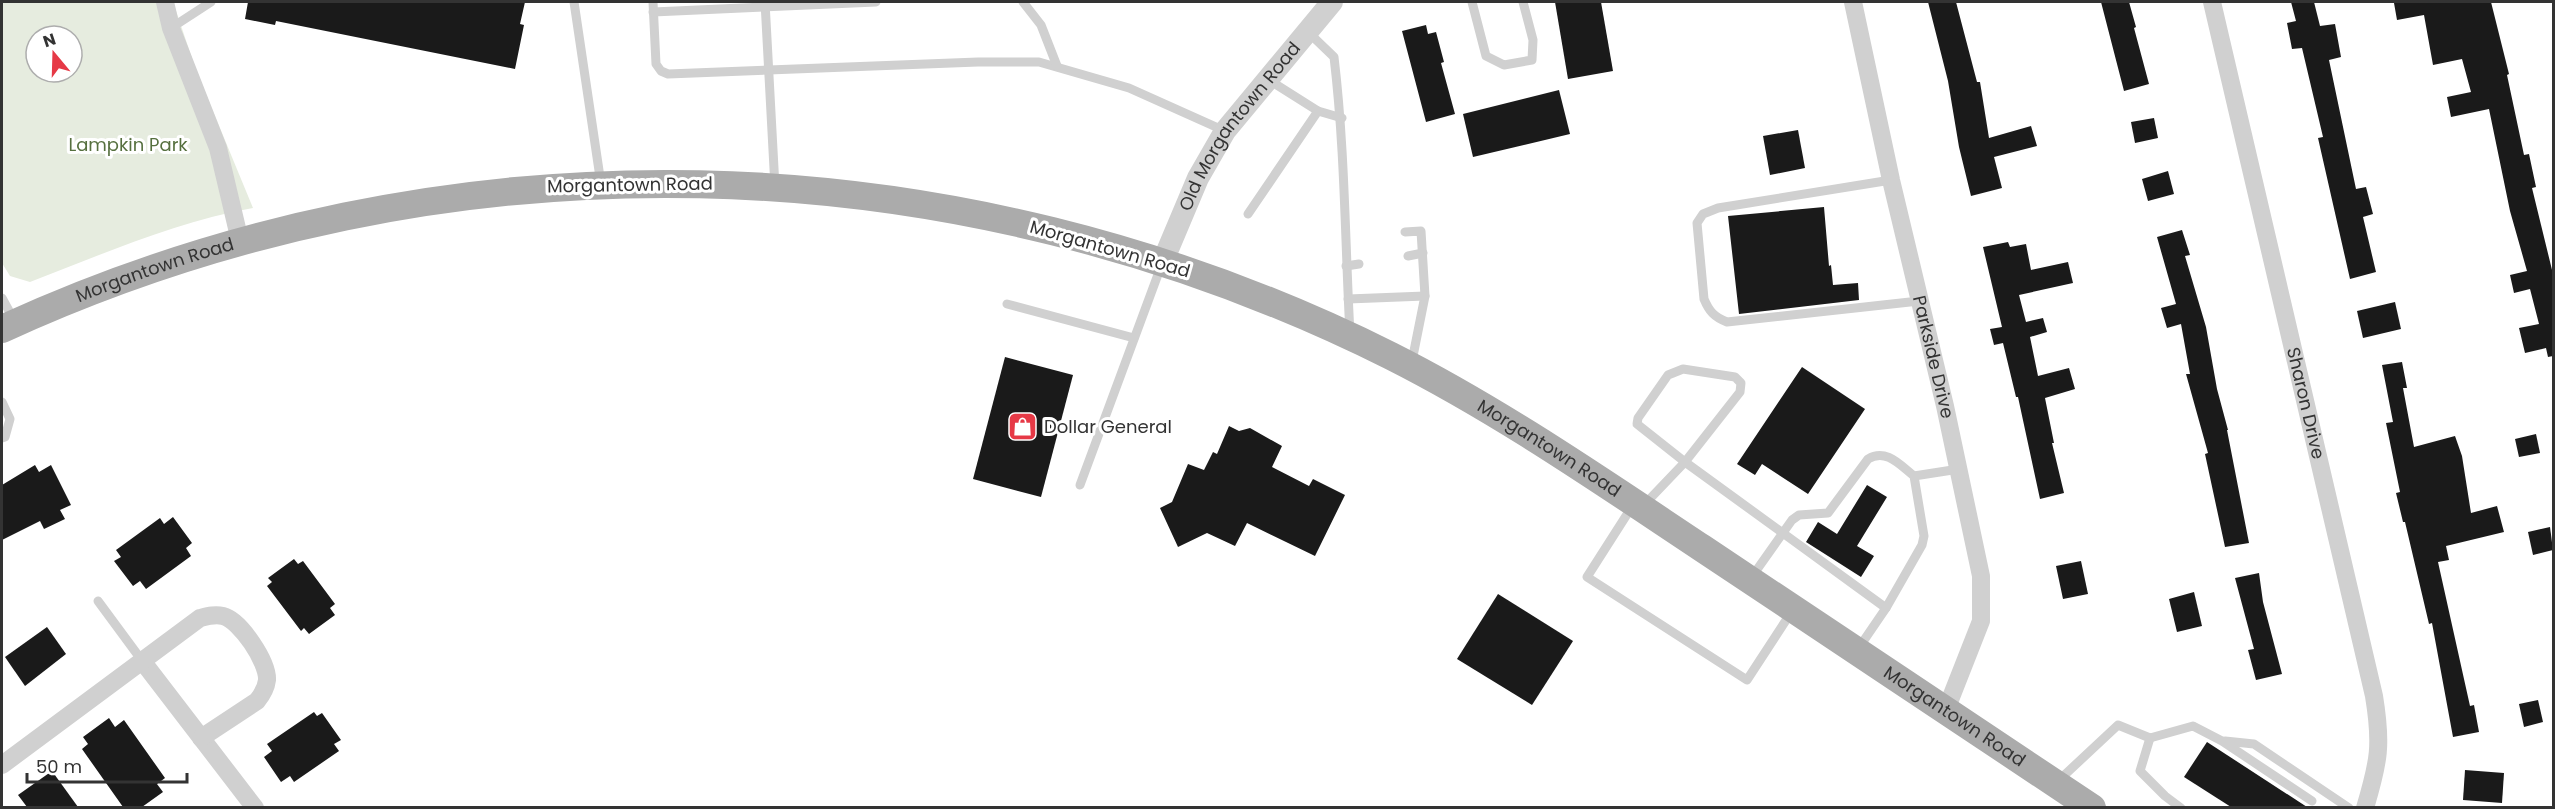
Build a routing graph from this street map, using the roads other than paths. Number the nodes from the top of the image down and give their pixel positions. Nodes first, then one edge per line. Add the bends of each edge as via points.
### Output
1 (165, 2) edge
2 (211, 2) edge
3 (574, 2) edge
4 (653, 2) edge
5 (876, 2) edge
6 (1023, 2) edge
7 (1332, 2) edge
8 (1472, 2) edge
9 (1523, 2) edge
10 (1854, 2) edge
11 (2212, 2) edge
12 (765, 4) edge
13 (653, 12) junction
14 (171, 28) junction
15 (1307, 31) junction
16 (1057, 66) junction
17 (771, 69) junction
18 (1267, 78) junction
19 (1318, 111) junction
20 (1342, 118) junction
21 (1225, 131) junction
22 (1891, 180) junction
23 (601, 184) junction
24 (775, 187) junction
25 (1248, 214) dead end
26 (1404, 232) dead end
27 (1355, 240) dead end
28 (240, 241) junction
29 (1344, 241) junction
30 (1423, 253) junction
31 (1408, 256) dead end
32 (1163, 261) junction
33 (1359, 264) dead end
34 (1346, 266) junction
35 (1425, 296) junction
36 (1348, 299) junction
37 (1919, 301) junction
38 (1007, 304) dead end
39 (6, 316) edge
40 (1350, 337) junction
41 (1134, 338) junction
42 (1410, 366) junction
43 (2, 402) edge
44 (2, 438) edge
45 (1685, 462) junction
46 (1959, 469) junction
47 (1914, 476) junction
48 (1080, 485) dead end
49 (1638, 506) junction
50 (1783, 533) junction
51 (1750, 580) junction
52 (98, 601) dead end
53 (1886, 608) junction
54 (1793, 609) junction
55 (1857, 651) junction
56 (143, 662) junction
57 (1946, 710) junction
58 (201, 738) junction
59 (2150, 738) junction
60 (2222, 741) junction
61 (2, 765) edge
62 (2055, 783) junction
63 (2319, 788) junction
64 (2309, 804) edge
65 (255, 807) edge
66 (2091, 807) edge
67 (2181, 807) edge
68 (2349, 807) edge
69 (2365, 807) edge

1 - 14 street
2 - 14 lane
3 - 23 lane
4 - 13 lane
5 - 12 lane
6 - 16 lane via 1041,25
7 - 15 street, Old Morgantown Road
8 - 9 lane via 1486,56 1504,65 1532,60 1533,40
10 - 22 street, Parkside Drive
11 - 69 street, Sharon Drive via 2374,696 2379,725 2378,759
12 - 13 lane
12 - 17 lane
13 - 17 lane via 656,64 661,71 668,74
14 - 28 street via 218,148
15 - 18 street, Old Morgantown Road
15 - 20 lane via 1335,57
16 - 17 lane via 1015,61
16 - 21 lane via 1129,88
17 - 24 lane
18 - 19 lane
18 - 21 street, Old Morgantown Road
19 - 20 lane
19 - 25 lane
20 - 29 lane
21 - 32 street, Old Morgantown Road via 1198,178
22 - 37 street, Parkside Drive
22 - 37 lane via 1718,208 1703,214 1697,223 1704,299 1709,310 1727,322
23 - 24 main road, Morgantown Road via 663,182
23 - 28 main road, Morgantown Road via 420,202
24 - 32 main road, Morgantown Road via 963,212 1055,231
26 - 30 lane via 1420,231
27 - 29 lane
28 - 39 main road, Morgantown Road
29 - 34 lane
30 - 31 lane
30 - 35 lane
32 - 40 main road, Morgantown Road via 1275,303
32 - 41 lane
33 - 34 lane
34 - 36 lane
35 - 36 lane
35 - 42 lane
36 - 40 lane
37 - 46 street, Parkside Drive
38 - 41 lane
40 - 42 main road, Morgantown Road
41 - 48 lane
42 - 49 main road, Morgantown Road via 1494,413
43 - 44 lane via 10,420
45 - 45 lane via 1740,392 1741,383 1735,377 1675,371 1668,375 1638,418 1641,429
45 - 49 lane
45 - 50 lane
46 - 47 lane
46 - 57 street, Parkside Drive via 1981,576 1983,607 1978,635
47 - 50 lane via 1885,454 1876,454 1868,459 1828,513 1799,515
47 - 53 lane via 1924,536 1922,546
49 - 51 main road, Morgantown Road
49 - 54 lane via 1587,577 1747,680
50 - 51 lane
50 - 53 lane
51 - 54 main road, Morgantown Road
52 - 56 lane
53 - 55 lane
54 - 55 main road, Morgantown Road
55 - 57 main road, Morgantown Road
56 - 58 street
56 - 58 street via 200,618 225,616 237,623 266,669 264,692 257,701
56 - 61 street
57 - 62 main road, Morgantown Road
58 - 65 street
59 - 60 lane via 2193,726
59 - 62 lane via 2118,725
59 - 67 lane via 2140,771
60 - 63 lane via 2254,744
60 - 64 lane
62 - 66 main road, Morgantown Road
63 - 64 lane
63 - 68 lane

